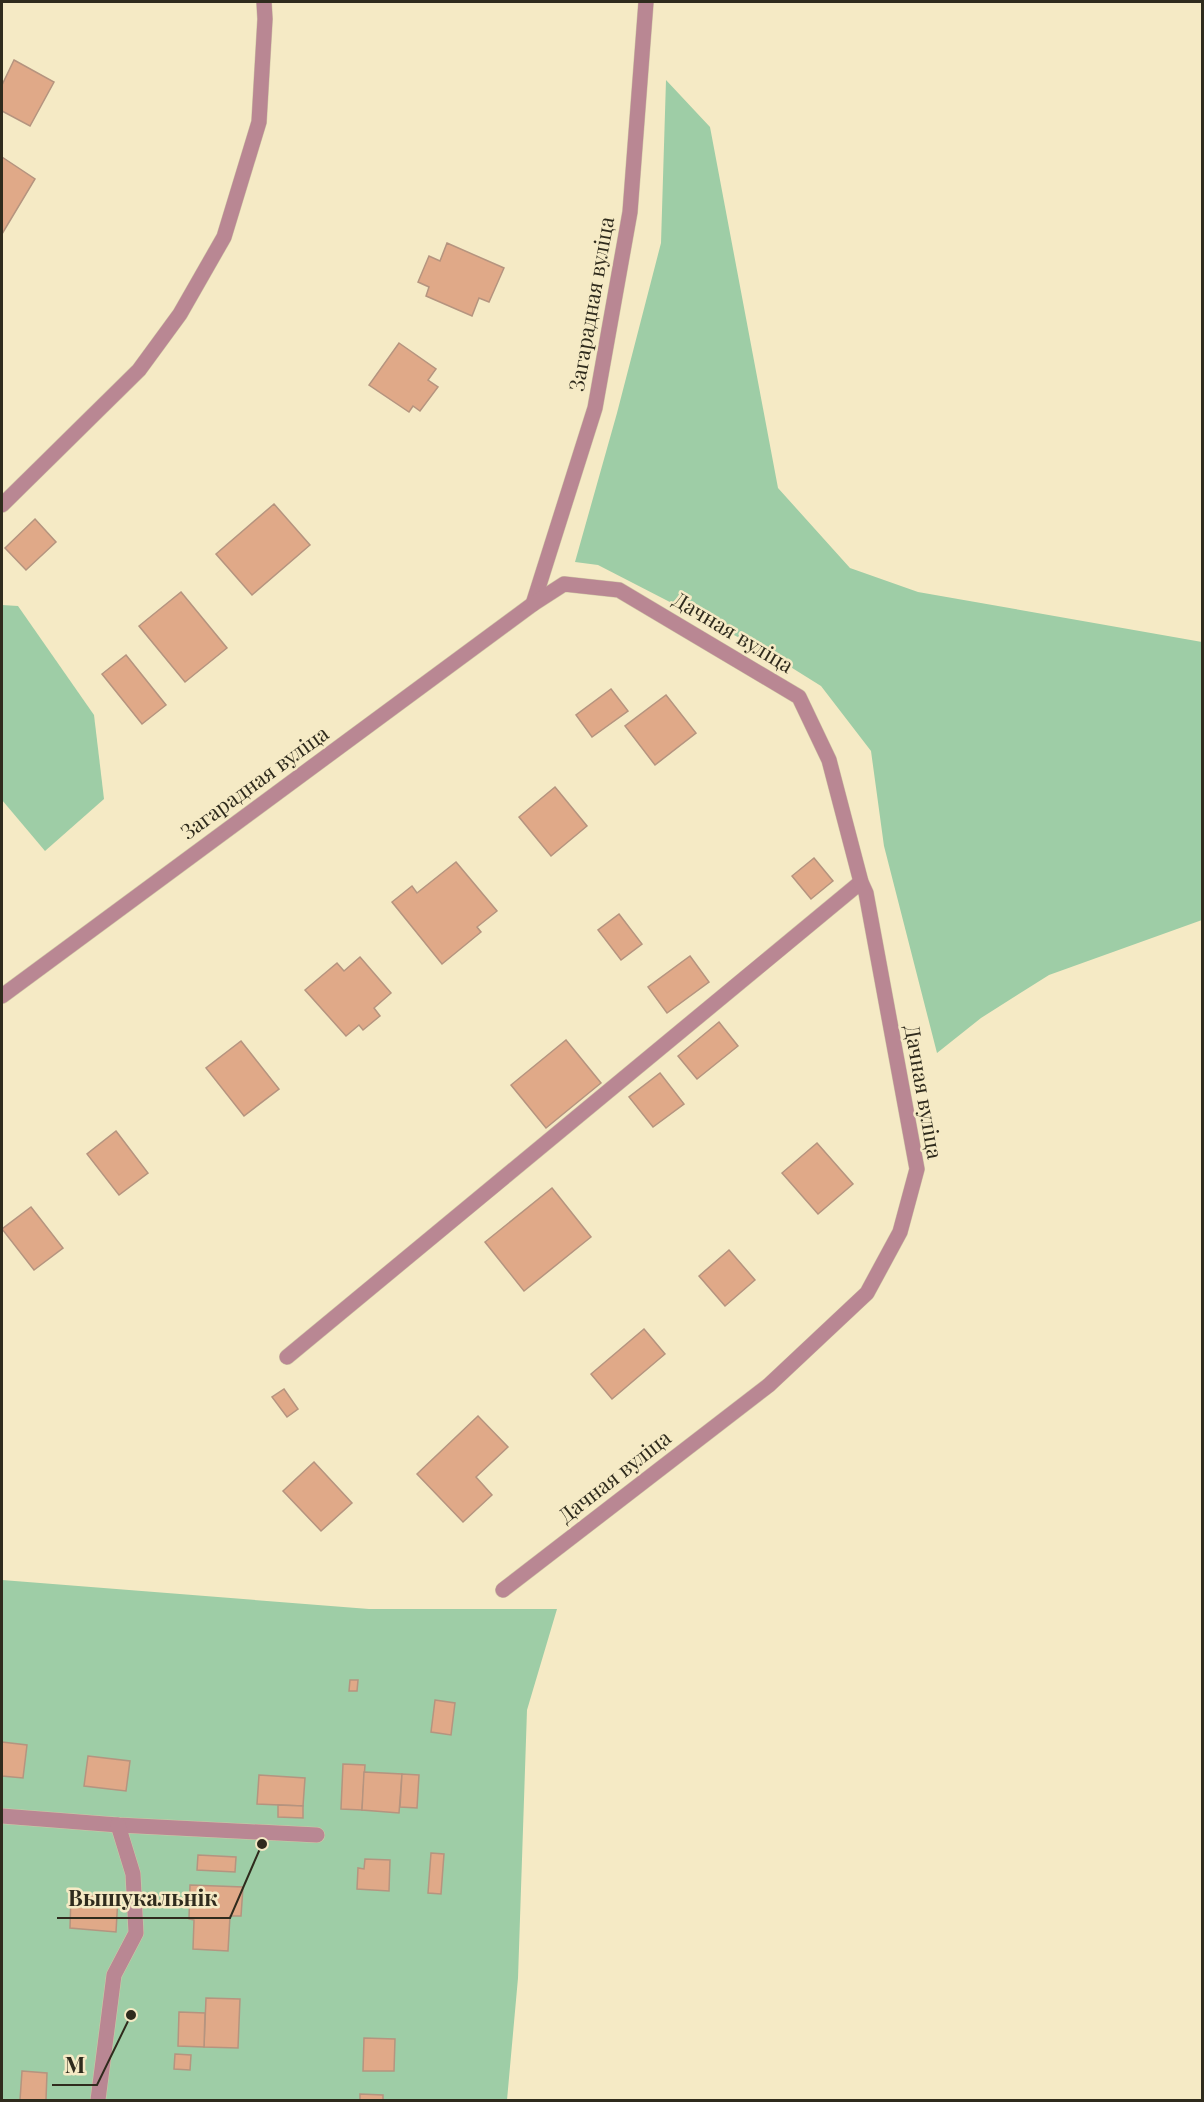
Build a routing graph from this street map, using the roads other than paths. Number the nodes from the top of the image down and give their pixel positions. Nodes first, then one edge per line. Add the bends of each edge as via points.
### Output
1 (264, 2) edge
2 (646, 2) edge
3 (2, 505) edge
4 (564, 584) joint
5 (533, 604) junction
6 (861, 882) junction
7 (2, 996) edge
8 (287, 1357) dead end
9 (503, 1590) dead end
10 (2, 1816) edge
11 (118, 1825) junction
12 (317, 1835) dead end
13 (98, 2100) edge

1 - 3 street via 259,122 224,237 180,314 139,370
2 - 5 street, Загарадная вуліца via 630,212 595,408
4 - 5 street, Загарадная вуліца
4 - 6 street, Дачная вуліца via 619,590 799,697 829,760
5 - 7 street, Загарадная вуліца
6 - 8 street
6 - 9 street, Дачная вуліца via 917,1170 900,1232 867,1293 769,1385
10 - 11 street
11 - 12 street
11 - 13 street via 133,1874 136,1933 114,1975

